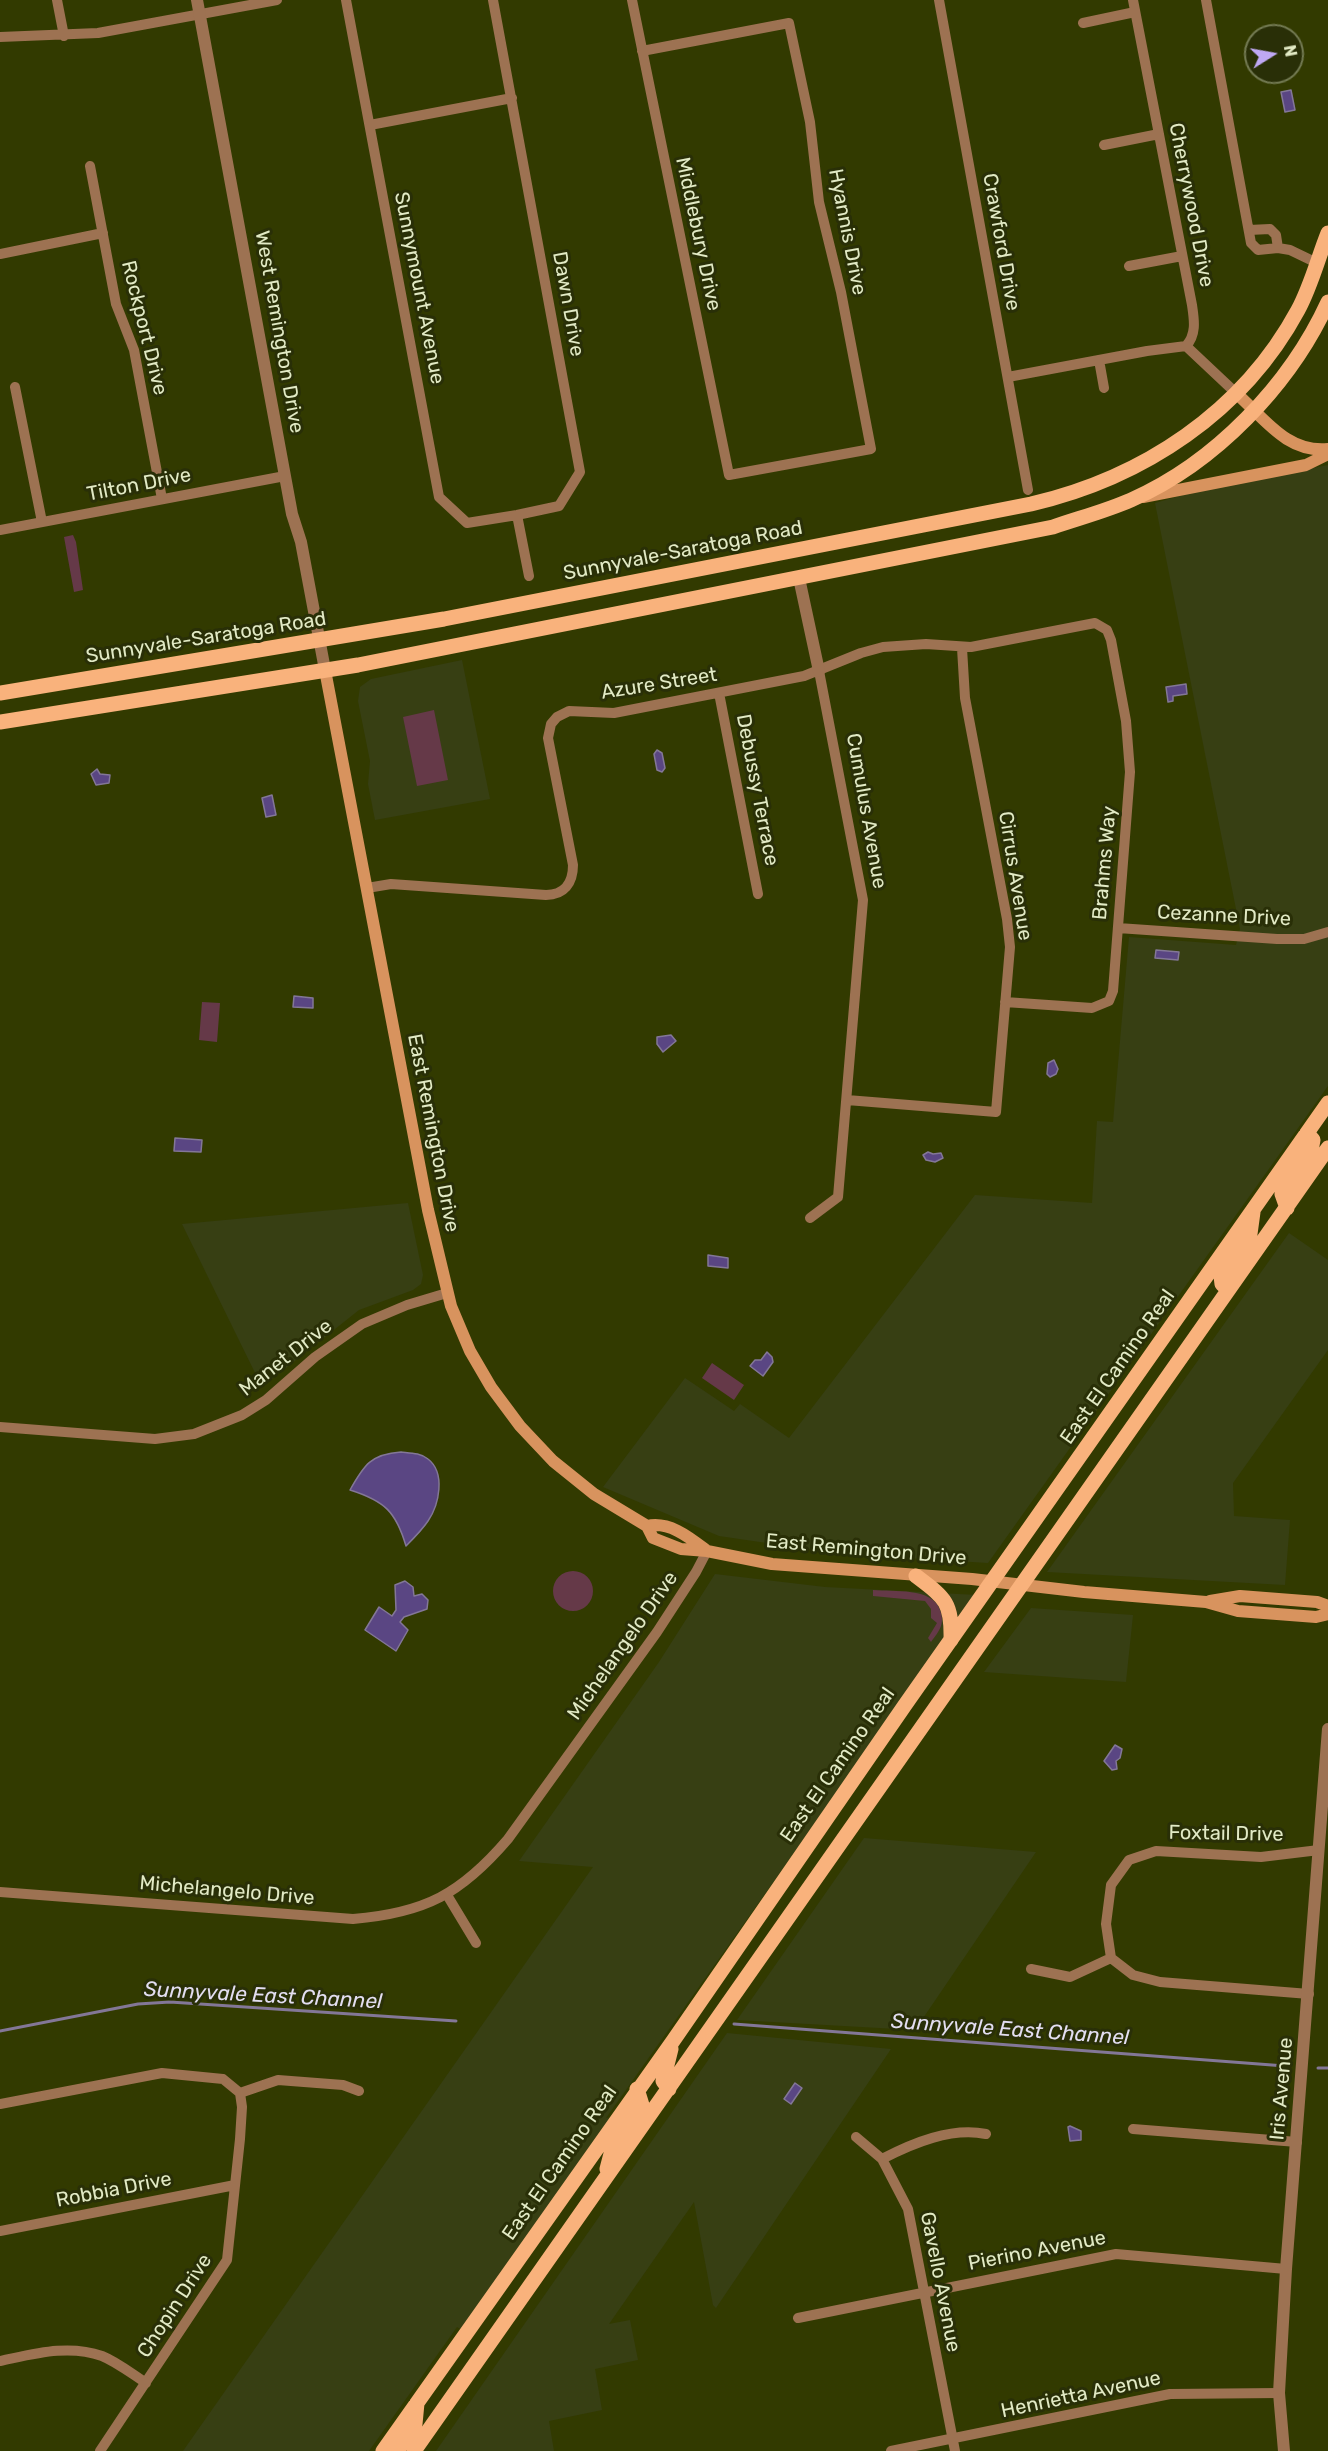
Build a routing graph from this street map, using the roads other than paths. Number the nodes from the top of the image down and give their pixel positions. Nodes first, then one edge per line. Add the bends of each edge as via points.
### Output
1 (57, 0) edge
2 (197, 0) edge
3 (277, 0) edge
4 (346, 0) edge
5 (493, 0) edge
6 (632, 0) edge
7 (939, 0) edge
8 (1133, 0) edge
9 (1206, 0) edge
10 (1136, 12) junction
11 (200, 15) junction
12 (1083, 22) dead end
13 (64, 36) junction
14 (0, 37) edge
15 (642, 51) junction
16 (512, 98) junction
17 (370, 125) junction
18 (1159, 134) junction
19 (1104, 145) dead end
20 (90, 166) dead end
21 (1249, 230) junction
22 (103, 233) junction
23 (1328, 233) edge
24 (1278, 248) junction
25 (0, 254) edge
26 (1182, 256) junction
27 (1317, 263) junction
28 (1129, 266) dead end
29 (1328, 302) edge
30 (1186, 346) junction
31 (1099, 360) junction
32 (1008, 377) junction
33 (15, 387) dead end
34 (1104, 388) dead end
35 (1237, 394) junction
36 (1256, 410) junction
37 (1328, 449) edge
38 (1328, 454) edge
39 (729, 475) joint
40 (285, 476) junction
41 (1028, 490) dead end
42 (162, 500) junction
43 (1131, 500) junction
44 (517, 515) junction
45 (42, 522) junction
46 (0, 530) edge
47 (529, 576) dead end
48 (799, 578) junction
49 (1102, 626) joint
50 (320, 640) junction
51 (962, 648) junction
52 (325, 670) junction
53 (819, 671) junction
54 (0, 693) edge
55 (719, 693) junction
56 (0, 722) edge
57 (367, 888) junction
58 (758, 894) dead end
59 (1118, 928) junction
60 (1328, 932) edge
61 (1005, 1002) junction
62 (848, 1100) junction
63 (1328, 1103) edge
64 (1307, 1132) junction
65 (1328, 1148) edge
66 (1287, 1208) junction
67 (1254, 1209) junction
68 (810, 1218) dead end
69 (1228, 1290) junction
70 (447, 1293) junction
71 (0, 1428) edge
72 (707, 1551) junction
73 (916, 1576) junction
74 (994, 1581) junction
75 (1023, 1585) junction
76 (1206, 1602) junction
77 (1328, 1606) edge
78 (1328, 1614) edge
79 (951, 1640) junction
80 (1328, 1730) edge
81 (1319, 1850) junction
82 (0, 1892) edge
83 (447, 1895) junction
84 (476, 1943) dead end
85 (1112, 1958) junction
86 (1030, 1969) dead end
87 (1308, 1994) junction
88 (673, 2041) junction
89 (637, 2089) junction
90 (669, 2089) junction
91 (359, 2091) dead end
92 (240, 2093) junction
93 (0, 2104) edge
94 (1133, 2129) dead end
95 (987, 2134) dead end
96 (856, 2137) dead end
97 (1297, 2142) junction
98 (882, 2159) junction
99 (602, 2183) junction
100 (235, 2185) junction
101 (0, 2231) edge
102 (1286, 2269) junction
103 (924, 2292) junction
104 (798, 2318) dead end
105 (0, 2361) edge
106 (146, 2383) junction
107 (1279, 2393) junction
108 (417, 2403) junction
109 (954, 2446) edge
110 (100, 2451) edge
111 (383, 2451) edge
112 (397, 2451) edge
113 (414, 2451) edge
114 (891, 2451) edge
115 (1284, 2451) edge

1 - 13 street
2 - 11 street, West Remington Drive
3 - 11 street
4 - 17 street, Sunnymount Avenue
5 - 16 street, Dawn Drive
6 - 15 street, Middlebury Drive
7 - 32 street, Crawford Drive
8 - 10 street, Cherrywood Drive
9 - 21 street
10 - 12 street
10 - 18 street, Cherrywood Drive
11 - 13 street
11 - 40 street, West Remington Drive
13 - 14 street
15 - 39 street, Middlebury Drive
15 - 39 street, Hyannis Drive via 789,23 810,122 819,202 871,449
16 - 17 street
16 - 44 street, Dawn Drive via 580,472 559,506
17 - 44 street, Sunnymount Avenue via 439,497 467,522
18 - 19 street
18 - 26 street, Cherrywood Drive
20 - 22 street, Rockport Drive
21 - 24 street via 1272,230
21 - 24 street via 1255,249
22 - 25 street
22 - 42 street, Rockport Drive via 116,304 134,350
23 - 27 main road, Sunnyvale-Saratoga Road
24 - 27 street
26 - 28 street
26 - 30 street, Cherrywood Drive via 1194,321 1191,341
27 - 35 main road, Sunnyvale-Saratoga Road via 1299,308 1270,356
29 - 36 main road via 1314,333
30 - 31 street
30 - 35 street
31 - 32 street
31 - 34 street
32 - 41 street, Crawford Drive
33 - 45 street
35 - 36 main road
35 - 50 main road, Sunnyvale-Saratoga Road via 1161,453 1110,480 1061,497
36 - 37 main road via 1292,444
36 - 43 main road via 1202,456
38 - 43 main road via 1306,465
40 - 42 street, Tilton Drive
40 - 50 street, West Remington Drive
42 - 45 street, Tilton Drive
43 - 48 main road via 1053,527
44 - 47 street
45 - 46 street, Tilton Drive
48 - 52 main road
48 - 53 street, Cumulus Avenue
49 - 51 street, Azure Street via 1088,624
49 - 59 street, Brahms Way via 1111,640 1130,755
50 - 52 street, West Remington Drive
50 - 54 main road, Sunnyvale-Saratoga Road
51 - 53 street, Azure Street via 926,644 883,648
51 - 61 street, Cirrus Avenue via 964,698 1007,919 1010,947
52 - 56 main road
52 - 57 main road, East Remington Drive
53 - 55 street, Azure Street
53 - 62 street, Cumulus Avenue via 863,900
55 - 57 street, Azure Street via 614,713 569,711 551,724 548,738 573,865 569,885 561,892 546,895 391,884
55 - 58 street, Debussy Terrace
57 - 70 main road, East Remington Drive
59 - 60 street, Cezanne Drive via 1277,939 1304,939
59 - 61 street, Brahms Way via 1113,991 1108,1001 1092,1008
61 - 62 street, Cirrus Avenue via 996,1112
62 - 68 street, Cumulus Avenue via 838,1197
63 - 64 main road, East El Camino Real
64 - 66 main road via 1313,1140 1311,1151 1282,1194
64 - 67 main road, East El Camino Real
65 - 66 main road
66 - 69 main road
67 - 69 main road via 1250,1234 1221,1276 1221,1284
67 - 74 main road, East El Camino Real
69 - 75 main road
70 - 71 street, Manet Drive via 362,1324 242,1416 194,1434 155,1439
70 - 72 main road, East Remington Drive via 479,1367 520,1426 594,1494 647,1526 659,1523 687,1535
72 - 73 main road, East Remington Drive via 772,1564
72 - 83 street, Michelangelo Drive via 657,1632 508,1839 484,1867
73 - 74 main road, East Remington Drive
73 - 79 main road via 948,1604
74 - 75 main road, East Remington Drive
74 - 79 main road, East El Camino Real
75 - 76 main road, East Remington Drive
75 - 90 main road
76 - 77 main road via 1240,1596
76 - 78 main road via 1238,1611 1316,1617
79 - 88 main road, East El Camino Real
80 - 81 street, Iris Avenue
81 - 85 street, Foxtail Drive via 1261,1857 1156,1851 1129,1860 1112,1886 1106,1924
81 - 87 street, Iris Avenue
82 - 83 street, Michelangelo Drive via 353,1919 393,1915
83 - 84 street
85 - 86 street via 1070,1977
85 - 87 street via 1133,1975 1160,1982
87 - 97 street, Iris Avenue
88 - 89 main road, East El Camino Real
88 - 90 main road via 663,2081
89 - 99 main road via 642,2105 612,2150
89 - 108 main road, East El Camino Real
90 - 99 main road
91 - 92 street via 343,2085 278,2080
92 - 93 street via 223,2079 162,2073
92 - 100 street, Chopin Drive
94 - 97 street
95 - 98 street via 971,2131 916,2142
96 - 98 street, Gavello Avenue
97 - 102 street, Iris Avenue
98 - 103 street, Gavello Avenue via 908,2209
99 - 113 main road
100 - 101 street, Robbia Drive
100 - 106 street, Chopin Drive via 227,2260
102 - 103 street, Pierino Avenue via 1116,2254
102 - 107 street, Iris Avenue
103 - 104 street, Pierino Avenue
103 - 109 street, Gavello Avenue
105 - 106 street via 78,2350 104,2357
106 - 110 street, Chopin Drive
107 - 109 street, Henrietta Avenue via 1170,2394
107 - 115 street, Iris Avenue
108 - 111 main road, East El Camino Real
108 - 112 main road via 415,2424
109 - 114 street, Henrietta Avenue

